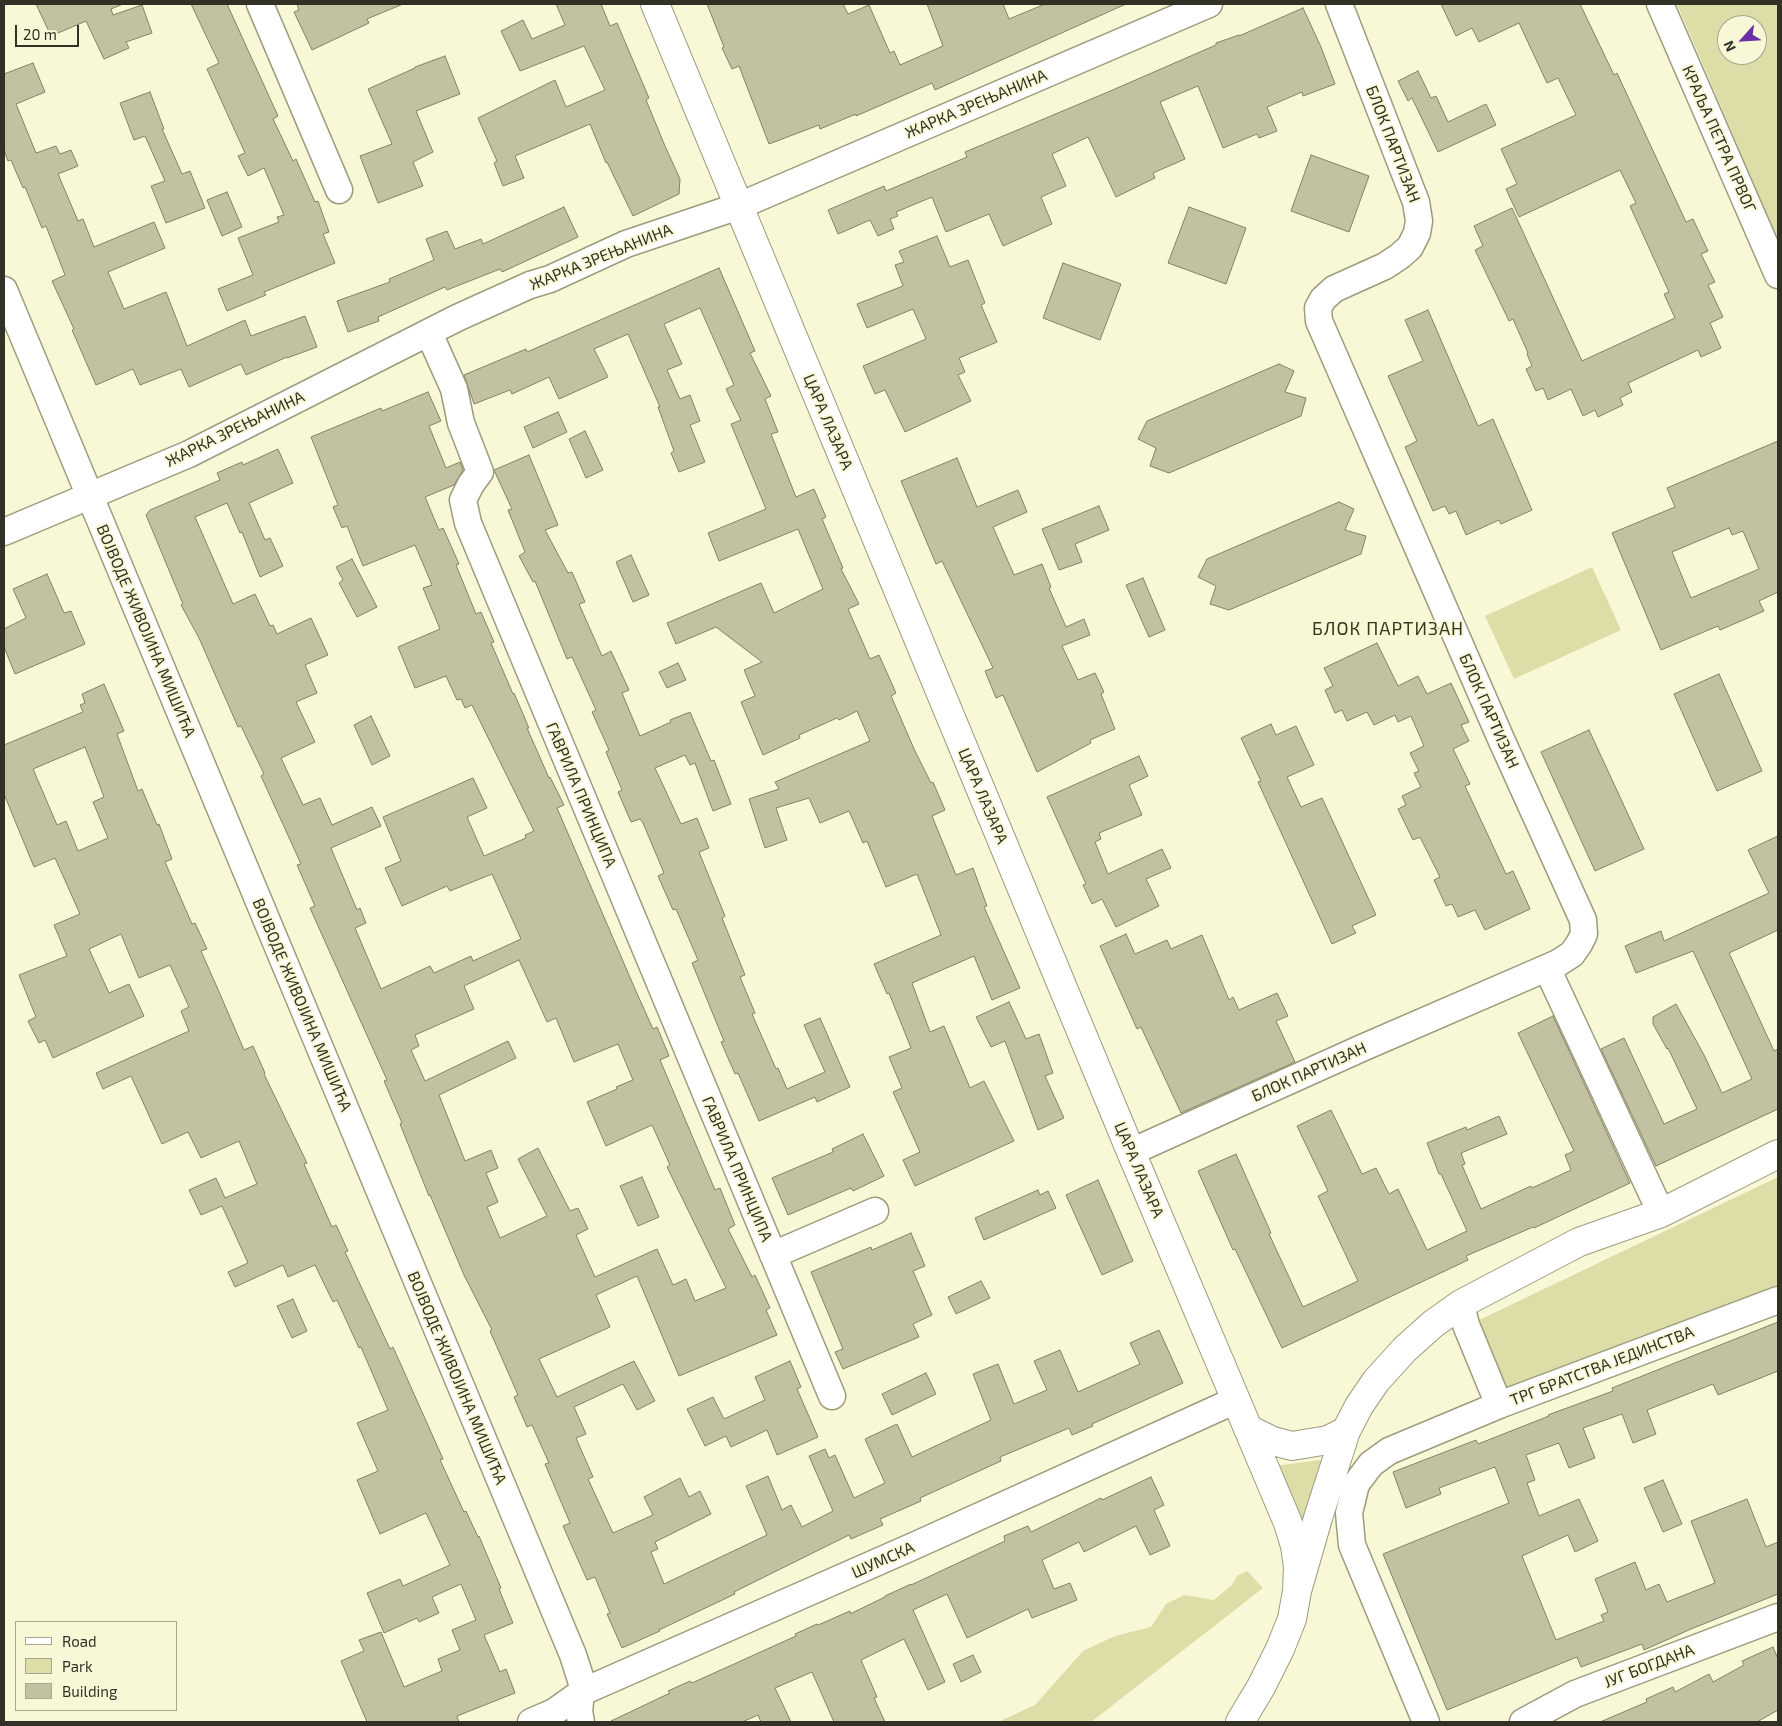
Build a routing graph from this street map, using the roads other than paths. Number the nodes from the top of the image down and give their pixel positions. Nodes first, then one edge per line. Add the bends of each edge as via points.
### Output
1 (260, 4) edge
2 (654, 4) edge
3 (1209, 4) edge
4 (1339, 4) edge
5 (1660, 4) edge
6 (339, 190) dead end
7 (739, 206) junction
8 (1778, 275) edge
9 (4, 290) edge
10 (429, 333) junction
11 (90, 496) junction
12 (4, 532) edge
13 (1547, 968) junction
14 (1131, 1152) junction
15 (1778, 1154) edge
16 (875, 1211) dead end
17 (1661, 1213) junction
18 (773, 1255) junction
19 (1778, 1300) edge
20 (1461, 1304) junction
21 (832, 1396) dead end
22 (1236, 1400) junction
23 (1499, 1405) junction
24 (1248, 1429) junction
25 (1346, 1432) junction
26 (1297, 1591) junction
27 (1778, 1617) edge
28 (582, 1692) junction
29 (531, 1722) edge
30 (581, 1722) edge
31 (1240, 1722) edge
32 (1426, 1722) edge
33 (1523, 1722) edge

1 - 6 street
2 - 7 main road, ЦАРА ЛАЗАРА
3 - 7 street, ЖАРКА ЗРЕЊАНИНА
4 - 13 street, БЛОК ПАРТИЗАН via 1416,202 1419,221 1410,246 1400,256 1334,289 1323,299 1318,308 1319,320 1583,920 1584,934 1576,949
5 - 8 street, КРАЉА ПЕТРА ПРВОГ
7 - 10 street, ЖАРКА ЗРЕЊАНИНА via 626,244
7 - 14 main road, ЦАРА ЛАЗАРА
9 - 11 street, ВОЈВОДЕ ЖИВОЈИНА МИШИЋА
10 - 11 street, ЖАРКА ЗРЕЊАНИНА via 189,454
10 - 18 street, ГАВРИЛА ПРИНЦИПА via 454,389 461,423 480,472 463,500 468,523
11 - 12 street, ЖАРКА ЗРЕЊАНИНА
11 - 28 street, ВОЈВОДЕ ЖИВОЈИНА МИШИЋА via 573,1655
13 - 14 street, БЛОК ПАРТИЗАН
13 - 17 street
14 - 22 main road, ЦАРА ЛАЗАРА
15 - 17 main road
16 - 18 street, ГАВРИЛА ПРИНЦИПА
17 - 20 main road via 1579,1242
18 - 21 street, ГАВРИЛА ПРИНЦИПА
19 - 23 street, ТРГ БРАТСТВА ЈЕДИНСТВА
20 - 23 street, ТРГ БРАТСТВА ЈЕДИНСТВА via 1466,1325
20 - 25 main road via 1433,1324 1376,1381
22 - 24 main road, ЦАРА ЛАЗАРА
22 - 28 street, ШУМСКА
23 - 32 street via 1389,1452 1371,1464 1356,1484 1349,1513 1352,1544
24 - 25 main road via 1292,1446 1328,1440
24 - 26 main road, ЦАРА ЛАЗАРА via 1295,1546
25 - 26 main road
26 - 31 main road via 1292,1619 1280,1649
27 - 33 street, ЈУГ БОГДАНА via 1575,1694
28 - 29 street, ШУМСКА via 554,1712
28 - 30 street, ВОЈВОДЕ ЖИВОЈИНА МИШИЋА

